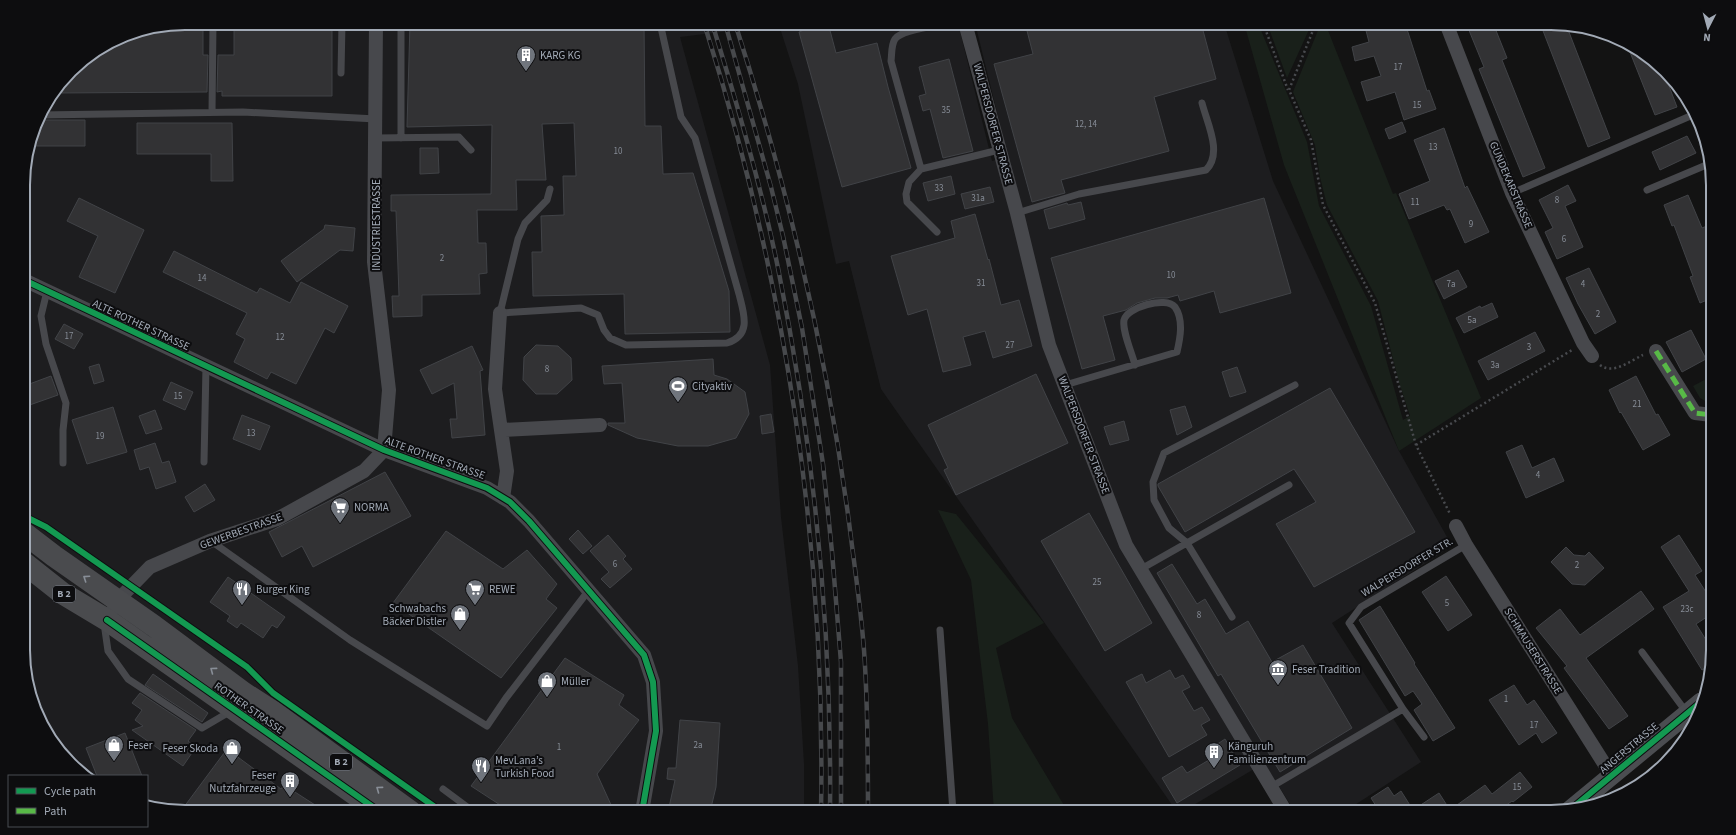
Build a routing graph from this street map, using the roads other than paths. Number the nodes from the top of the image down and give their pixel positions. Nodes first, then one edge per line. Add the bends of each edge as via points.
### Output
1 (213, 30) edge
2 (342, 30) edge
3 (376, 30) edge
4 (401, 30) edge
5 (662, 30) edge
6 (917, 30) edge
7 (967, 30) edge
8 (1449, 30) edge
9 (341, 73) dead end
10 (1202, 103) dead end
11 (212, 112) junction
12 (46, 116) edge
13 (1690, 116) edge
14 (376, 119) junction
15 (376, 138) junction
16 (401, 138) junction
17 (471, 150) dead end
18 (999, 150) junction
19 (1705, 166) edge
20 (921, 169) junction
21 (550, 189) dead end
22 (1647, 190) dead end
23 (1512, 193) junction
24 (1017, 213) junction
25 (937, 232) dead end
26 (30, 283) edge
27 (47, 292) junction
28 (500, 313) junction
29 (1656, 352) road end
30 (1592, 356) road end
31 (1135, 364) junction
32 (206, 366) junction
33 (1065, 385) junction
34 (1295, 385) dead end
35 (1706, 414) edge
36 (600, 424) dead end
37 (502, 430) junction
38 (384, 450) junction
39 (204, 462) dead end
40 (63, 463) dead end
41 (1289, 486) dead end
42 (503, 498) junction
43 (1456, 526) road end
44 (30, 538) edge
45 (210, 541) junction
46 (1187, 543) junction
47 (1466, 545) junction
48 (30, 568) edge
49 (1141, 569) junction
50 (589, 590) junction
51 (118, 600) junction
52 (1232, 617) dead end
53 (106, 625) junction
54 (940, 630) dead end
55 (1642, 652) dead end
56 (238, 701) junction
57 (1694, 708) edge
58 (1403, 710) junction
59 (1424, 737) dead end
60 (1612, 776) junction
61 (1271, 787) junction
62 (443, 788) dead end
63 (1580, 802) edge
64 (371, 805) edge
65 (401, 805) edge
66 (465, 805) edge
67 (643, 805) edge
68 (952, 805) edge
69 (1282, 805) edge

1 - 11 lane
2 - 9 lane
3 - 14 street, INDUSTRIESTRASSE
4 - 16 lane
5 - 28 lane via 681,117 695,138 739,294 744,315 741,335 727,343 626,345 610,338 598,315 581,308
6 - 20 lane via 903,33 895,39 891,61
7 - 18 street, WALPERSDORFER STRASSE
8 - 23 street, GUNDEKARSTRASSE
10 - 24 lane via 1215,153 1212,164 1206,170 1079,194
11 - 12 lane
11 - 14 lane
13 - 23 lane
14 - 15 street, INDUSTRIESTRASSE
15 - 16 lane
15 - 38 street, INDUSTRIESTRASSE via 374,262 389,390
16 - 17 lane via 459,137
18 - 20 lane
18 - 24 street, WALPERSDORFER STRASSE
19 - 22 lane
20 - 25 lane via 909,182 907,202
21 - 28 lane via 547,200 533,213 518,239
23 - 30 street, GUNDEKARSTRASSE via 1583,343
24 - 33 street, WALPERSDORFER STRASSE via 1050,345
26 - 27 street, ALTE ROTHER STRASSE
27 - 32 street, ALTE ROTHER STRASSE
27 - 40 lane via 41,316 46,344 66,403
28 - 37 street via 495,389
29 - 35 street via 1695,413
31 - 31 lane via 1177,352 1181,331 1175,307 1169,303 1159,302 1132,310 1126,315 1124,327
31 - 33 lane
32 - 38 street, ALTE ROTHER STRASSE
32 - 39 lane
33 - 49 street, WALPERSDORFER STRASSE via 1126,544
34 - 46 lane via 1164,453 1153,482 1154,500 1169,528
36 - 37 street
37 - 42 street via 508,471
38 - 42 street, ALTE ROTHER STRASSE via 487,488
38 - 45 street, GEWERBESTRASSE via 364,471 277,520
41 - 46 lane
42 - 50 street, ALTE ROTHER STRASSE via 529,521
43 - 47 street, SCHMAUSERSTRASSE
51 -> 44 main road, ROTHER STRASSE / B 2
45 - 50 lane via 350,640 487,726
45 - 51 street, GEWERBESTRASSE via 150,567
46 - 49 lane
46 - 52 lane
47 - 58 lane, WALPERSDORFER STR. via 1361,607 1350,623
47 - 60 street, SCHMAUSERSTRASSE
48 - 53 main road, ROTHER STRASSE / B 2
49 - 61 street, WALPERSDORFER STRASSE
50 - 67 street, ALTE ROTHER STRASSE via 644,655 653,682 656,731
51 - 53 street, GEWERBESTRASSE
56 -> 51 main road, ROTHER STRASSE / B 2
53 - 56 main road, ROTHER STRASSE / B 2
53 - 56 lane via 108,651 128,679 202,728
54 - 68 lane
55 - 57 lane
56 - 64 main road, ROTHER STRASSE / B 2
65 -> 56 main road, ROTHER STRASSE / B 2 via 272,711
57 - 60 street, ANGERSTRASSE
58 - 59 lane, WALPERSDORFER STR.
58 - 61 lane
60 - 63 street, ANGERSTRASSE
61 - 69 street, WALPERSDORFER STRASSE
62 - 66 lane

